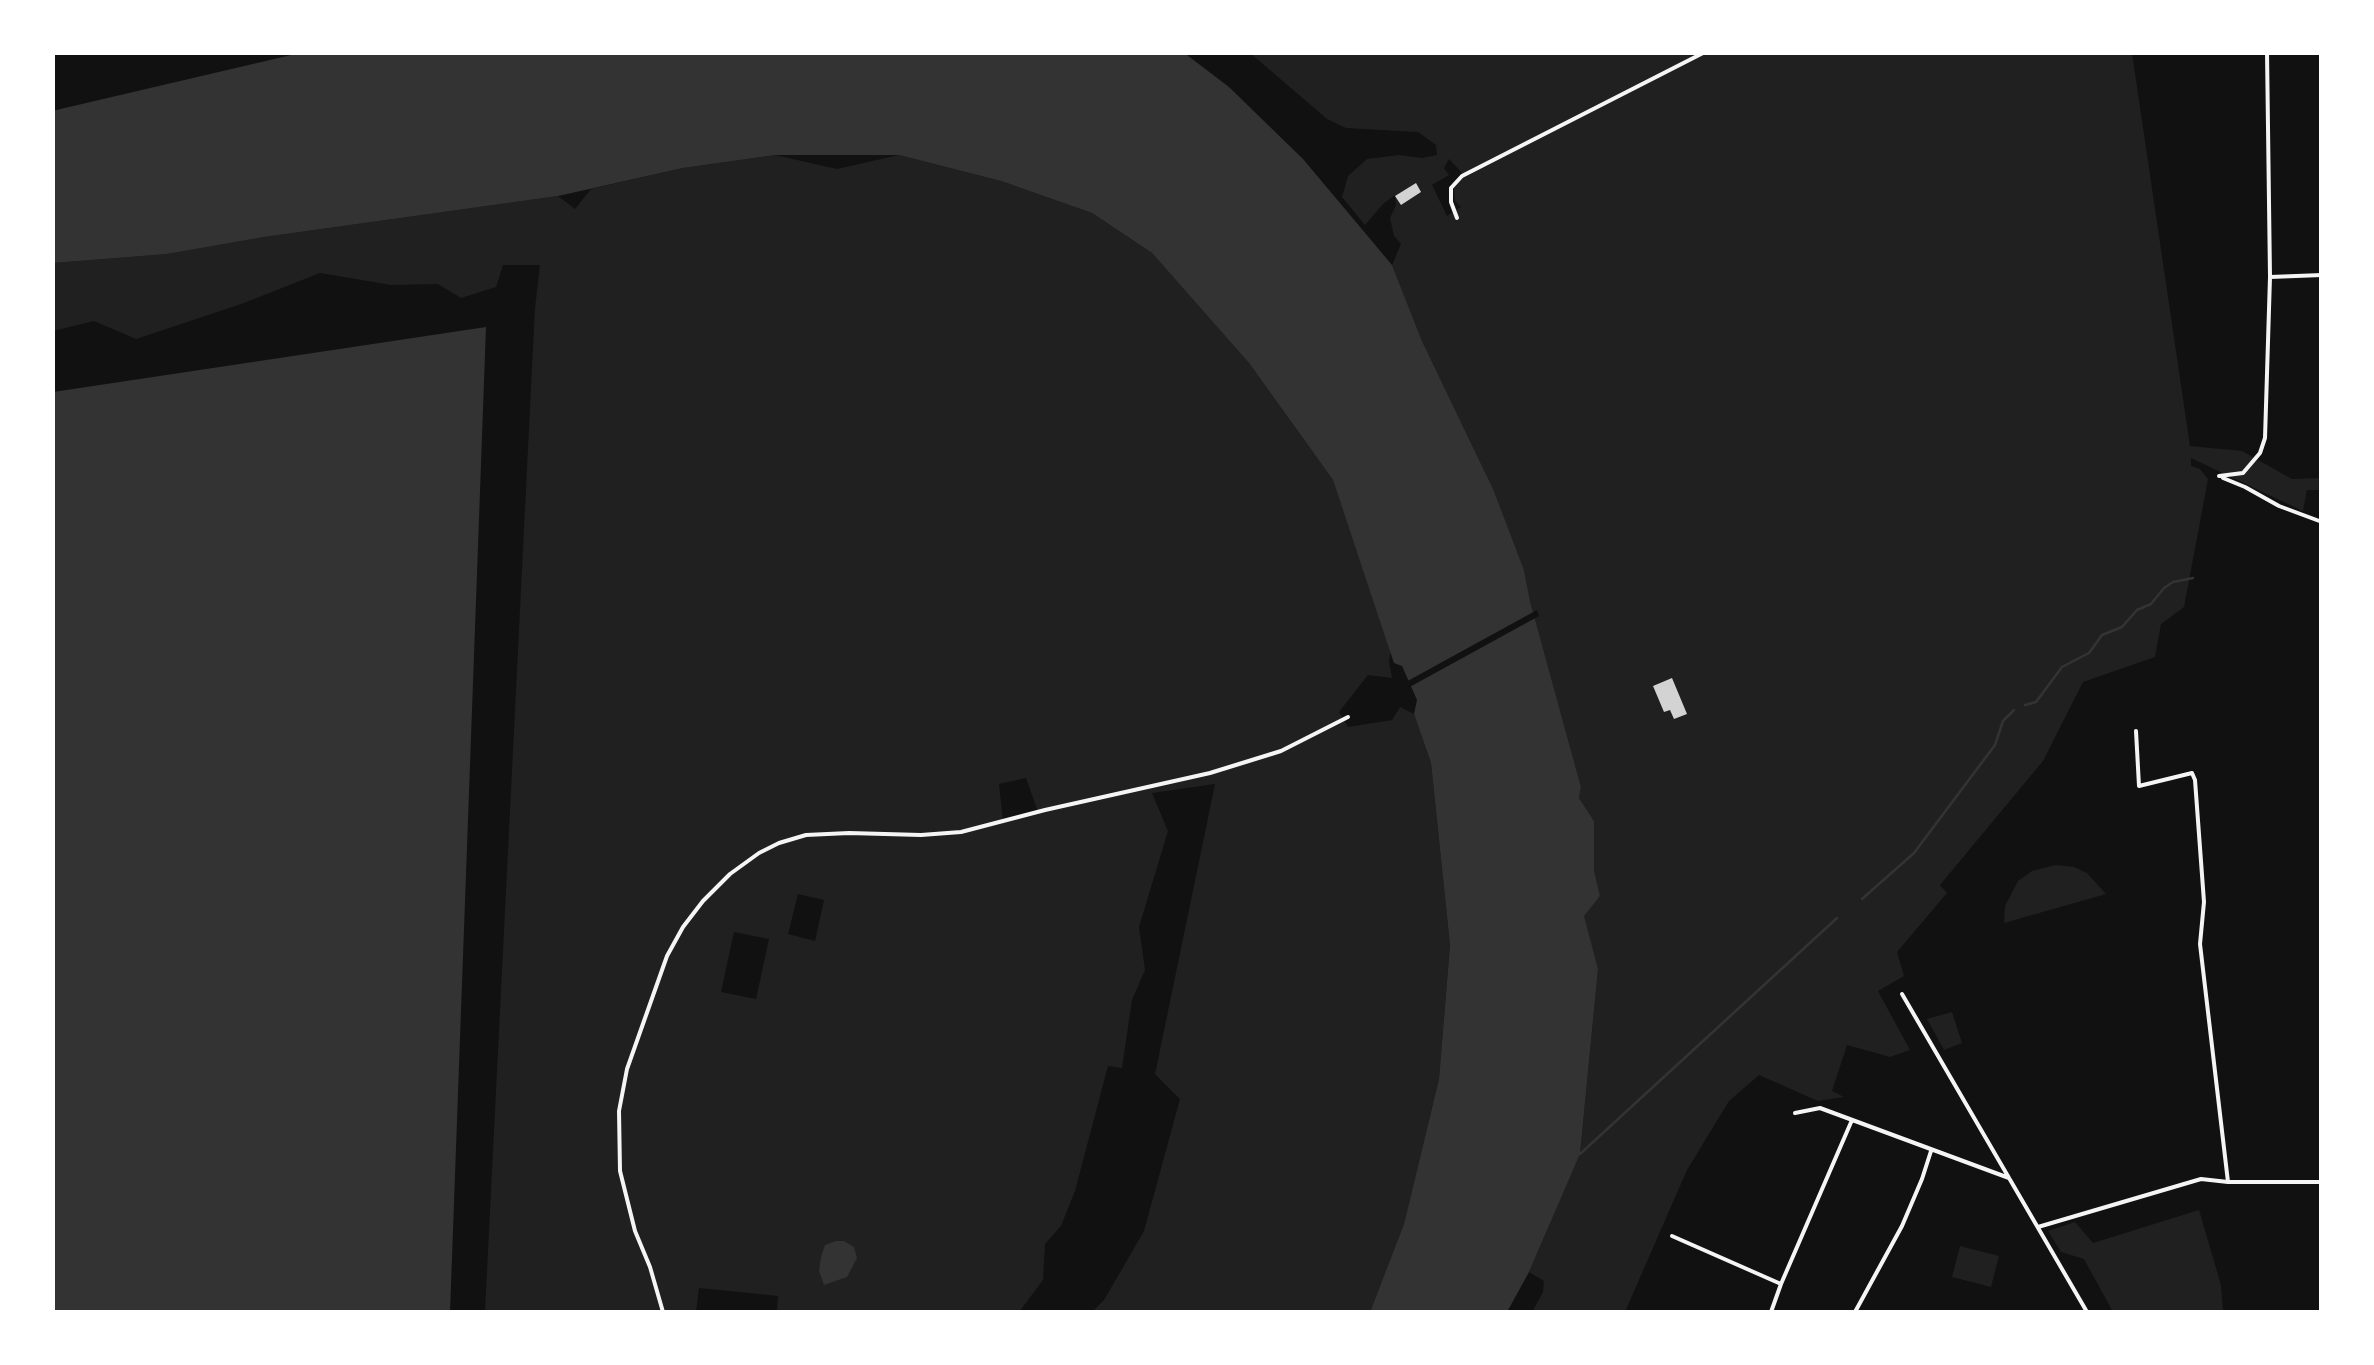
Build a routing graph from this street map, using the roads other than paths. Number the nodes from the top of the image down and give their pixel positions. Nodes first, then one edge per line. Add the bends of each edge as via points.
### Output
1 (1705, 52) edge
2 (2267, 52) edge
3 (1457, 218) dead end
4 (2322, 275) edge
5 (2270, 277) junction
6 (2322, 522) edge
7 (1348, 717) dead end
8 (2136, 730) dead end
9 (1902, 994) dead end
10 (2322, 1004) edge
11 (2322, 1086) edge
12 (1795, 1113) dead end
13 (1852, 1120) junction
14 (1931, 1151) junction
15 (2009, 1178) junction
16 (2228, 1182) junction
17 (2322, 1182) edge
18 (2037, 1227) junction
19 (1672, 1236) dead end
20 (1781, 1284) junction
21 (663, 1312) edge
22 (1772, 1312) edge
23 (1855, 1312) edge
24 (2087, 1312) edge

1 - 3 street via 1462,176 1451,188
2 - 5 street
4 - 5 street
5 - 6 street via 2265,438 2243,473 2219,476
7 - 21 street via 1282,751 1210,772 961,832 806,836 758,853 730,874 703,900 667,956 619,1111 620,1171
8 - 16 street via 2139,786 2192,772 2195,780 2204,902 2200,944
9 - 15 street
10 - 11 main road
12 - 13 street via 1820,1108
13 - 14 street
13 - 20 street
14 - 15 street
14 - 23 street via 1902,1226
15 - 18 street
16 - 17 street
16 - 18 street via 2200,1179
18 - 24 street
19 - 20 street
20 - 22 street

